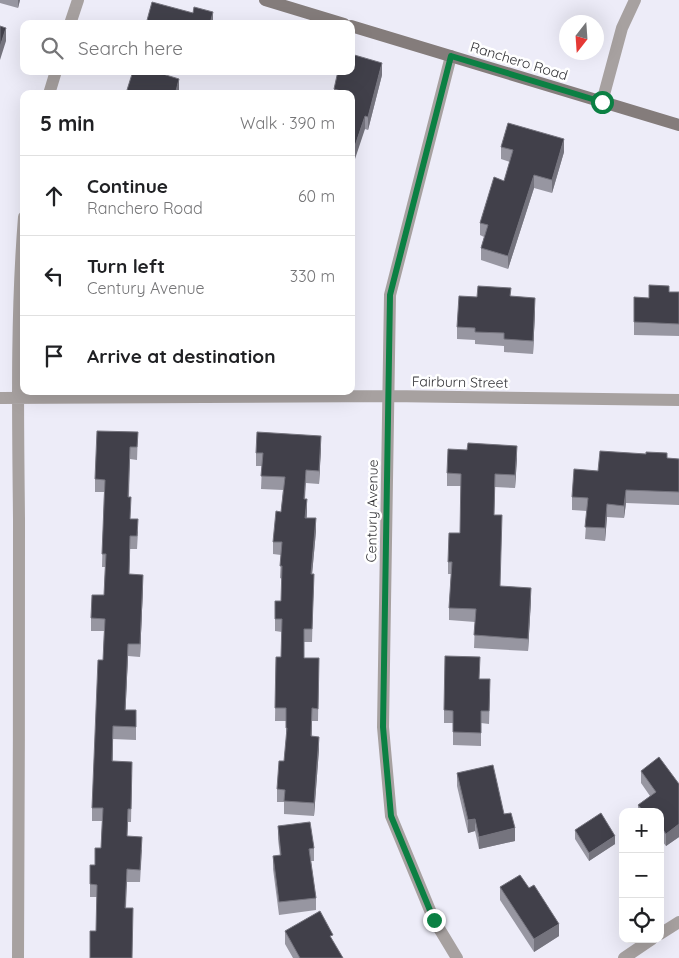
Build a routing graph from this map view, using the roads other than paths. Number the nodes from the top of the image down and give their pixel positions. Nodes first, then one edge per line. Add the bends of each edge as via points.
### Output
1 (78, 0) edge
2 (265, 0) edge
3 (636, 0) edge
4 (71, 20) edge
5 (331, 20) edge
6 (355, 27) edge
7 (451, 56) junction
8 (55, 75) edge
9 (50, 90) edge
10 (602, 102) junction
11 (679, 125) edge
12 (20, 260) edge
13 (389, 396) junction
14 (0, 398) edge
15 (18, 399) junction
16 (679, 400) edge
17 (679, 922) edge
18 (664, 931) edge
19 (646, 943) edge
20 (18, 958) edge
21 (457, 958) edge
22 (624, 958) edge

1 - 4 street
2 - 5 main road
3 - 10 street via 622,28
6 - 7 main road, Ranchero Road
7 - 10 main road, Ranchero Road
7 - 13 street, Century Avenue via 390,295
8 - 9 street
10 - 11 main road, Ranchero Road
12 - 15 street
13 - 15 street, Fairburn Street
13 - 16 street, Fairburn Street
13 - 21 street, Century Avenue via 383,727 391,816 434,920
14 - 15 street, Fairburn Street
15 - 20 street
17 - 18 street
19 - 22 street

